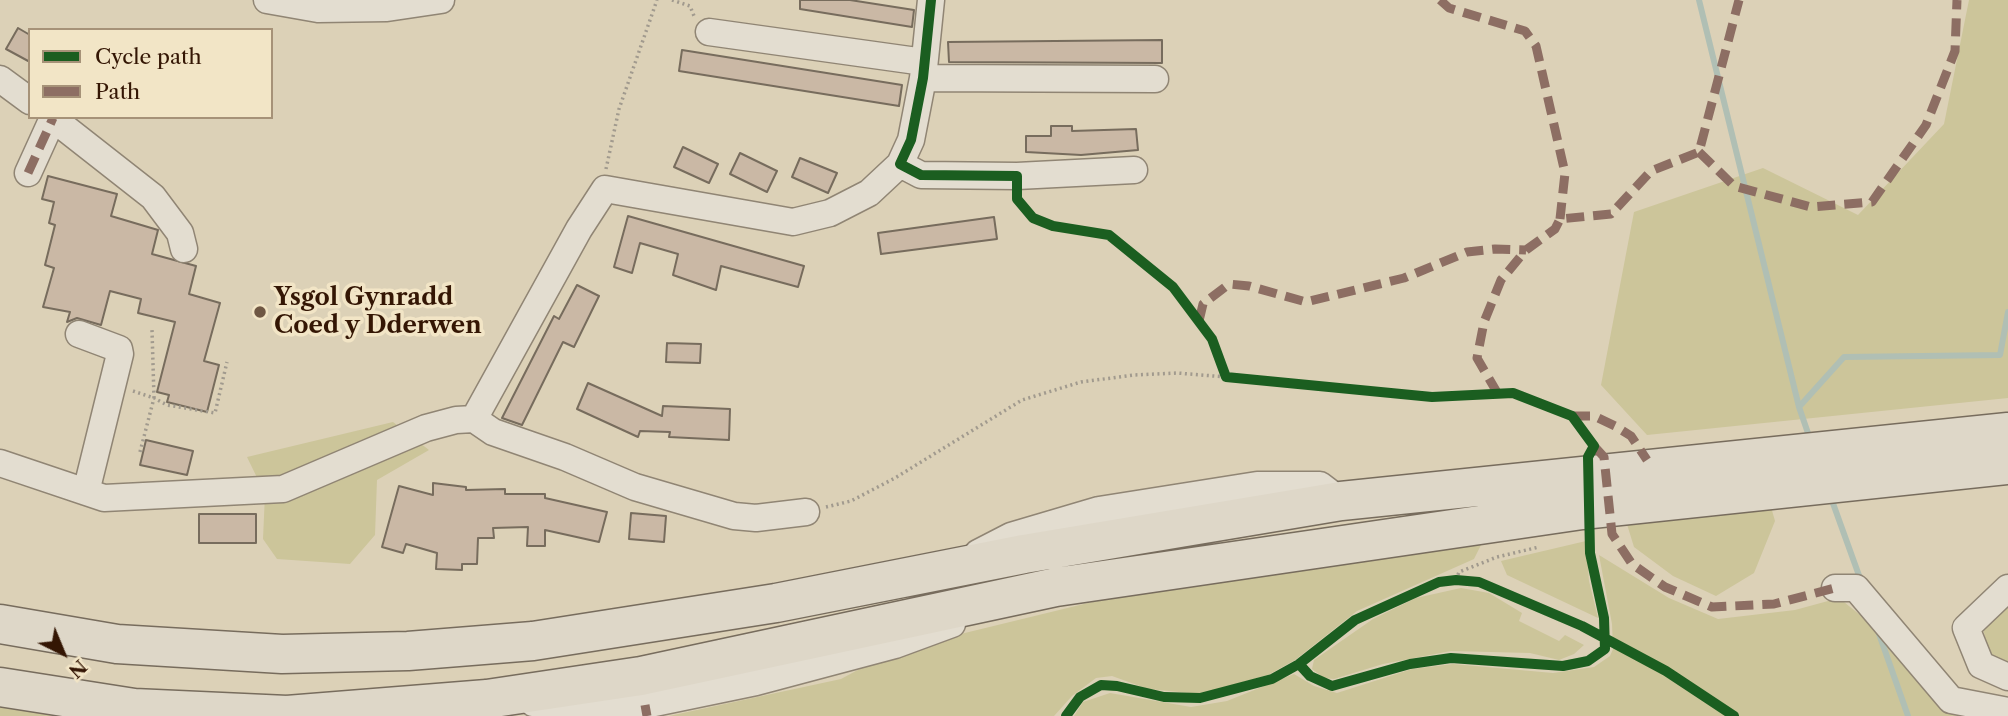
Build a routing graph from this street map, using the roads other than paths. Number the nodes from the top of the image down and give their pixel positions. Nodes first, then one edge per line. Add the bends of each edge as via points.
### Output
1 (267, 0) edge
2 (441, 0) edge
3 (931, 0) edge
4 (709, 32) dead end
5 (923, 70) junction
6 (0, 79) edge
7 (1155, 79) dead end
8 (28, 100) edge
9 (52, 119) edge
10 (53, 119) edge
11 (900, 164) junction
12 (1134, 170) dead end
13 (28, 173) dead end
14 (184, 249) dead end
15 (79, 334) dead end
16 (474, 419) junction
17 (2008, 432) edge
18 (0, 463) edge
19 (2008, 465) edge
20 (86, 492) junction
21 (1580, 493) junction
22 (806, 512) road end
23 (1835, 588) dead end
24 (2008, 588) edge
25 (0, 624) edge
26 (2008, 677) edge
27 (0, 687) edge
28 (2008, 711) edge

1 - 2 street via 318,9 387,8
3 - 5 street
4 - 5 street
5 - 7 street
5 - 11 street via 911,140
6 - 8 street
9 - 13 street
10 - 14 street via 153,197 180,233
11 - 12 street via 921,175
11 - 16 street via 869,193 830,213 793,222 605,189
15 - 20 street via 119,349 120,354
16 - 20 street via 426,428 284,489 104,498
16 - 22 street via 493,432 635,487 733,516 775,527
17 - 21 highway
18 - 20 street
19 - 21 highway
21 - 25 highway via 1341,501 776,603 533,641 282,654 117,644
21 - 27 highway via 1056,587 641,677 487,699 287,715 134,708
23 - 28 street via 1856,588 1951,700
24 - 26 street via 1966,628 1981,665

